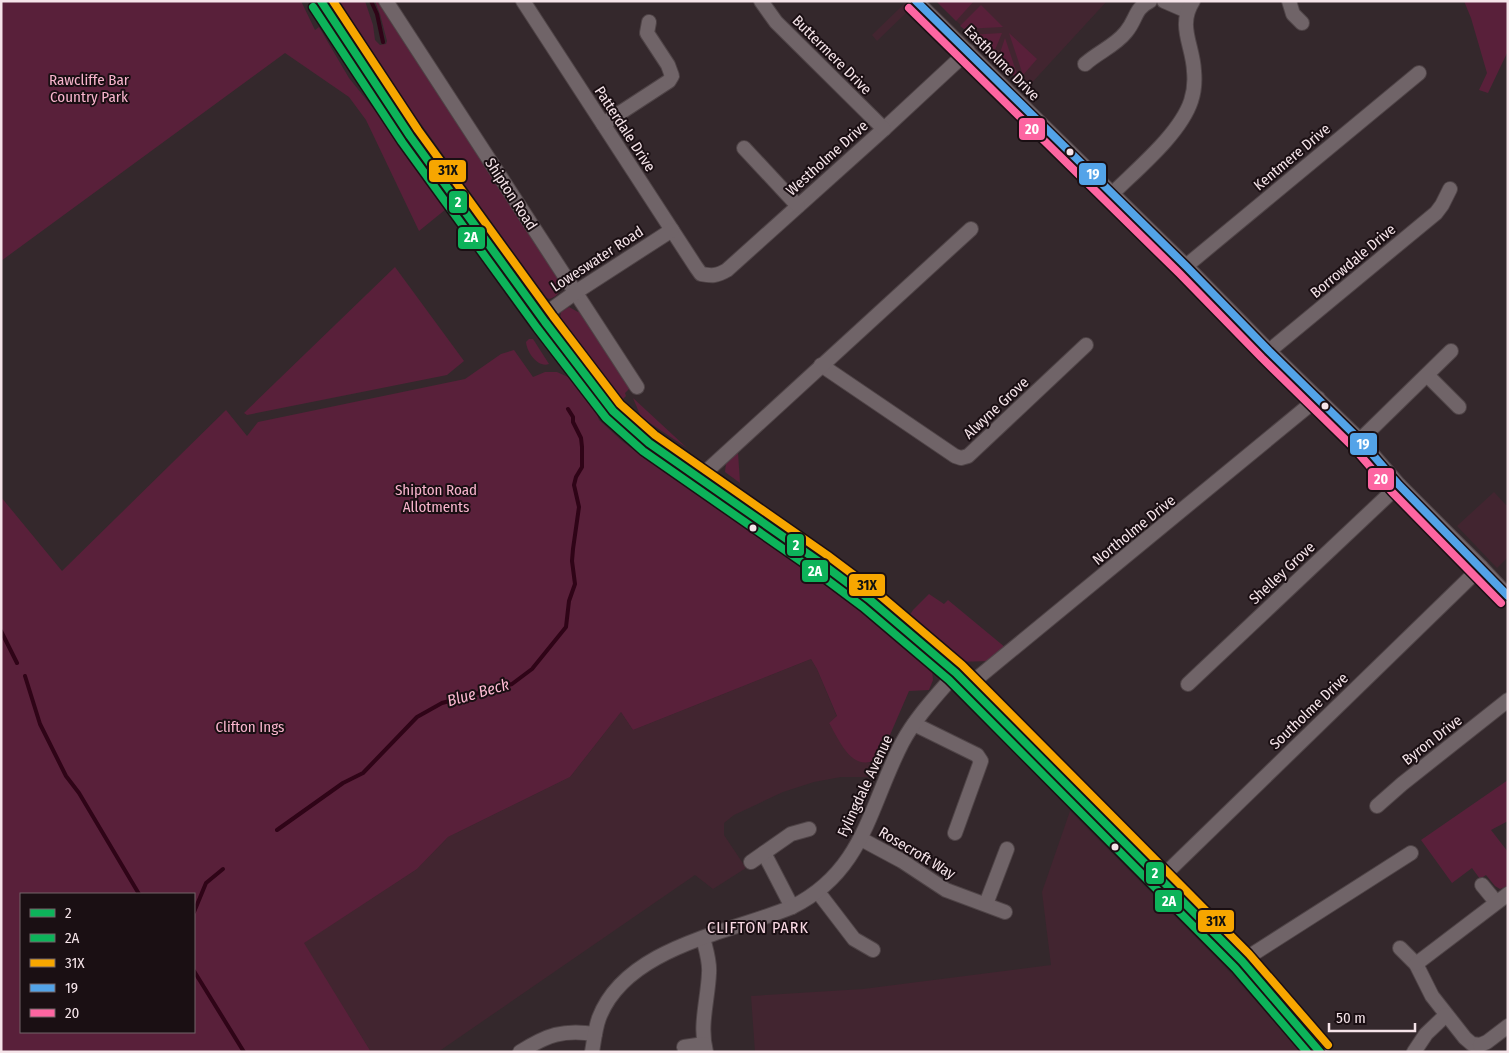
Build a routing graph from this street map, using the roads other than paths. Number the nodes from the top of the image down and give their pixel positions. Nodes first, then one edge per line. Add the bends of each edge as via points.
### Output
1 (321, 1) edge
2 (386, 1) edge
3 (523, 1) edge
4 (761, 1) edge
5 (916, 1) edge
6 (1150, 1) edge
7 (1164, 1) edge
8 (1190, 6) edge
9 (644, 29) dead end
10 (968, 51) junction
11 (1088, 56) dead end
12 (1419, 73) dead end
13 (603, 124) junction
14 (884, 129) junction
15 (744, 148) dead end
16 (1450, 189) dead end
17 (1112, 194) junction
18 (798, 206) junction
19 (971, 229) dead end
20 (672, 230) junction
21 (1186, 266) junction
22 (701, 274) joint
23 (576, 292) junction
24 (541, 316) junction
25 (1086, 346) dead end
26 (1269, 351) junction
27 (1451, 352) dead end
28 (821, 366) junction
29 (1427, 376) junction
30 (636, 387) dead end
31 (1318, 398) junction
32 (1459, 406) dead end
33 (1360, 440) junction
34 (698, 478) junction
35 (1398, 485) junction
36 (1481, 567) junction
37 (1508, 596) edge
38 (962, 679) junction
39 (1188, 684) dead end
40 (1508, 700) edge
41 (914, 724) junction
42 (1377, 806) dead end
43 (809, 829) dead end
44 (955, 833) dead end
45 (861, 839) junction
46 (1007, 849) dead end
47 (764, 853) junction
48 (1411, 853) dead end
49 (751, 862) dead end
50 (1160, 879) junction
51 (1482, 885) dead end
52 (818, 892) junction
53 (1502, 898) edge
54 (986, 904) junction
55 (792, 907) junction
56 (1005, 912) dead end
57 (703, 938) junction
58 (1400, 948) dead end
59 (874, 950) dead end
60 (1242, 961) junction
61 (1416, 964) junction
62 (1446, 1015) junction
63 (1508, 1026) edge
64 (595, 1034) junction
65 (684, 1047) dead end
66 (705, 1048) edge
67 (1480, 1048) edge
68 (520, 1052) edge
69 (592, 1052) edge
70 (1320, 1052) edge
71 (1414, 1052) edge

1 - 24 main road via 410,136
2 - 23 street, Shipton Road
3 - 13 street, Patterdale Drive
4 - 14 street, Buttermere Drive via 776,22
5 - 10 street, Eastholme Drive
6 - 11 street via 1141,6 1118,40
7 - 8 street
8 - 17 street via 1185,19 1194,71 1191,102 1174,131
9 - 13 street via 672,76
10 - 14 street, Westholme Drive
10 - 17 street, Eastholme Drive
12 - 21 street, Kentmere Drive
13 - 20 street, Patterdale Drive
14 - 18 street, Westholme Drive
15 - 18 street
16 - 26 street, Borrowdale Drive via 1436,213
17 - 21 street, Eastholme Drive
18 - 22 street, Westholme Drive via 727,270 719,275
19 - 28 street
20 - 22 street, Patterdale Drive
20 - 23 street, Loweswater Road
21 - 26 street, Eastholme Drive
23 - 24 street, Loweswater Road
23 - 30 street, Shipton Road
24 - 34 main road via 613,411 649,443
25 - 28 street, Alwyne Grove via 968,456 962,458
26 - 31 street, Eastholme Drive
27 - 29 street
28 - 34 street
29 - 32 street
29 - 33 street
31 - 33 street, Eastholme Drive
31 - 38 street, Northolme Drive
33 - 35 street, Eastholme Drive
34 - 38 main road via 828,568
35 - 36 street, Eastholme Drive
35 - 39 street, Shelley Grove
36 - 37 street, Eastholme Drive
36 - 50 street, Southolme Drive
38 - 41 street, Fylingdale Avenue
38 - 50 main road
40 - 42 street, Byron Drive
41 - 44 street via 977,755 981,761
41 - 45 street, Fylingdale Avenue via 894,760
43 - 47 street via 791,834
45 - 52 street, Fylingdale Avenue via 844,866
45 - 54 street, Rosecroft Way via 946,890
46 - 54 street
47 - 49 street
47 - 55 street
48 - 60 street
50 - 60 main road
51 - 53 street
52 - 55 street, Fylingdale Avenue
52 - 59 street via 854,939
53 - 61 street
54 - 56 street, Rosecroft Way
55 - 57 street, Fylingdale Avenue
57 - 64 street, Fylingdale Avenue via 660,956 623,981 605,1005
57 - 66 street via 709,974 702,1030
58 - 61 street
60 - 70 main road
61 - 62 street
62 - 67 street via 1465,1038
62 - 71 street via 1426,1034
63 - 67 street
64 - 68 street via 562,1032
64 - 69 street, Fylingdale Avenue
65 - 66 street

